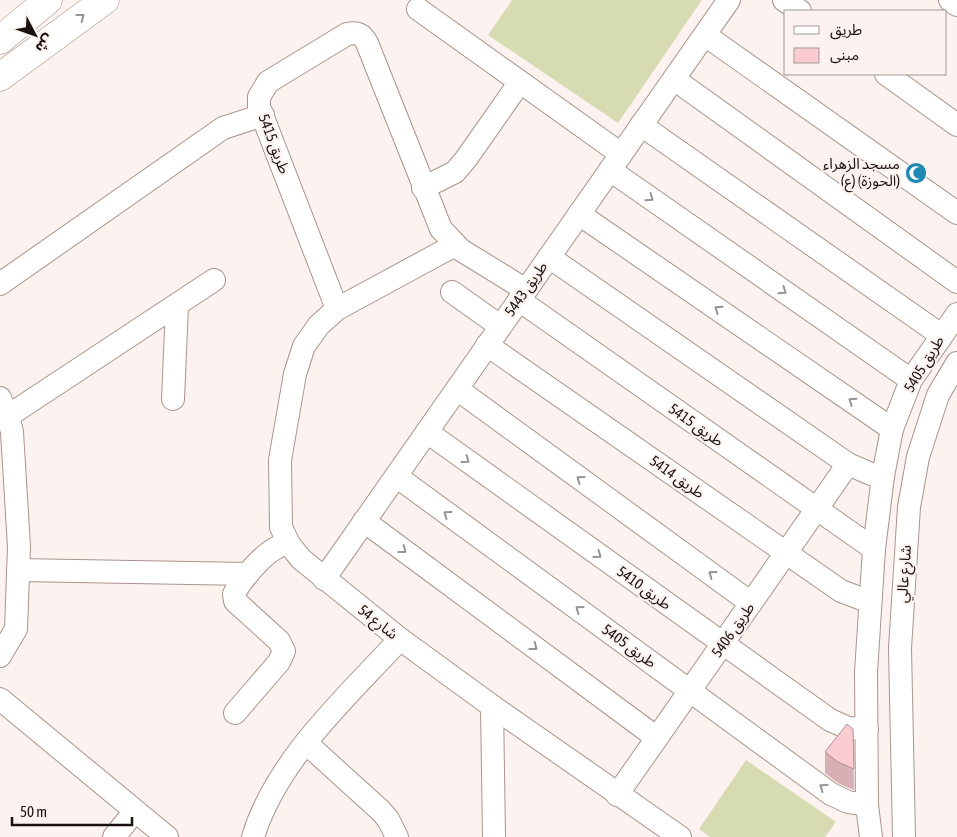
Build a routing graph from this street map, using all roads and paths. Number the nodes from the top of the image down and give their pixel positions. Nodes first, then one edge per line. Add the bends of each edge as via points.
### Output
1 (48, 0) edge
2 (105, 0) edge
3 (729, 0) edge
4 (784, 0) edge
5 (950, 0) edge
6 (957, 5) edge
7 (418, 9) dead end
8 (799, 10) edge
9 (705, 35) junction
10 (0, 40) edge
11 (887, 75) edge
12 (0, 77) edge
13 (674, 79) junction
14 (520, 82) junction
15 (262, 115) junction
16 (957, 125) edge
17 (641, 126) junction
18 (615, 162) junction
19 (423, 188) junction
20 (957, 213) edge
21 (579, 214) junction
22 (455, 245) junction
23 (549, 257) junction
24 (214, 280) dead end
25 (957, 282) edge
26 (0, 284) edge
27 (452, 292) dead end
28 (522, 295) junction
29 (177, 306) junction
30 (337, 308) junction
31 (957, 314) edge
32 (500, 326) junction
33 (941, 334) junction
34 (487, 345) junction
35 (957, 363) edge
36 (911, 380) junction
37 (457, 389) junction
38 (173, 399) dead end
39 (4, 407) edge
40 (892, 429) junction
41 (427, 432) junction
42 (848, 464) junction
43 (396, 476) junction
44 (883, 476) junction
45 (817, 510) junction
46 (364, 521) junction
47 (289, 544) junction
48 (9, 547) edge
49 (874, 549) junction
50 (786, 554) junction
51 (18, 570) junction
52 (248, 574) junction
53 (324, 579) junction
54 (870, 602) junction
55 (751, 603) junction
56 (400, 639) junction
57 (722, 645) junction
58 (0, 656) edge
59 (691, 690) junction
60 (0, 698) edge
61 (492, 706) junction
62 (235, 713) dead end
63 (867, 729) junction
64 (658, 738) junction
65 (306, 743) junction
66 (904, 794) junction
67 (618, 795) junction
68 (867, 805) junction
69 (134, 812) junction
70 (669, 834) edge
71 (114, 837) edge
72 (167, 837) edge
73 (253, 837) edge
74 (397, 837) edge
75 (494, 837) edge
76 (871, 837) edge
77 (893, 837) edge
78 (904, 837) edge

1 - 10 main road
12 -> 2 main road
3 - 9 street, طريق 5443
4 - 8 street
5 - 6 street
7 - 14 street
9 - 13 street, طريق 5443
9 - 20 street
11 - 16 street
13 - 17 street, طريق 5443
13 - 25 street
14 - 18 street
14 - 19 street via 455,172
15 - 19 street, طريق 5415 via 259,98 268,82 347,34 356,32 367,43
15 - 26 street via 223,128
15 - 30 street, طريق 5415
17 - 18 street, طريق 5443
17 - 33 street
18 - 21 street, طريق 5443
18 -> 36 street
19 - 22 street, طريق 5415 via 441,228
21 - 23 street, طريق 5443
40 -> 21 street
22 - 28 street, طريق 5415
22 - 30 street
23 - 28 street, طريق 5443
23 - 42 street
24 - 29 street
27 - 32 street
28 - 32 street, طريق 5443
28 - 45 street, طريق 5415
29 - 38 street
29 - 39 street
30 - 47 street, شارع 54 via 304,346 295,374 280,460 281,527
31 - 33 street, طريق 5405
32 - 34 street, طريق 5443
33 - 36 street, طريق 5405
34 - 37 street, طريق 5443
34 - 50 street, طريق 5414
35 - 66 street, شارع عالي via 938,395 918,457 909,507 900,648
36 - 40 street, طريق 5405
37 - 41 street, طريق 5443
55 -> 37 street
39 - 48 street via 12,432
40 - 44 street, طريق 5405
41 - 43 street, طريق 5443
41 -> 57 street, طريق 5410
42 - 44 street
42 - 45 street, طريق 5406
43 - 46 street, طريق 5443
59 -> 43 street, طريق 5405
44 - 49 street, طريق 5405
45 - 49 street, طريق 5415
45 - 50 street, طريق 5406
46 - 53 street, طريق 5443
46 -> 64 street
47 - 52 street via 281,544
47 - 53 street, شارع 54
48 - 51 street
49 - 54 street, طريق 5405
50 - 54 street, طريق 5414 via 841,591
50 - 55 street, طريق 5406
51 - 52 street
51 - 58 street via 16,629
52 - 62 street via 235,591 234,598 279,640 284,651 279,662
53 - 56 street, شارع 54
54 - 63 street, طريق 5405
55 - 57 street, طريق 5406
56 - 61 street, شارع 54
56 - 65 street
57 - 59 street, طريق 5406
57 - 63 street, طريق 5410 via 830,720 848,728
59 - 64 street, طريق 5406
68 -> 59 street, طريق 5405 via 840,799
60 - 69 street
61 - 67 street, شارع 54
61 - 75 street
63 - 68 street, طريق 5405
64 - 67 street, طريق 5406
65 - 73 street via 287,766 269,797
65 - 74 street via 380,810
66 - 77 street, شارع عالي
66 - 78 street, شارع عالي
67 - 70 street, شارع 54
68 - 76 street, طريق 5405
69 - 71 street
69 - 72 street

